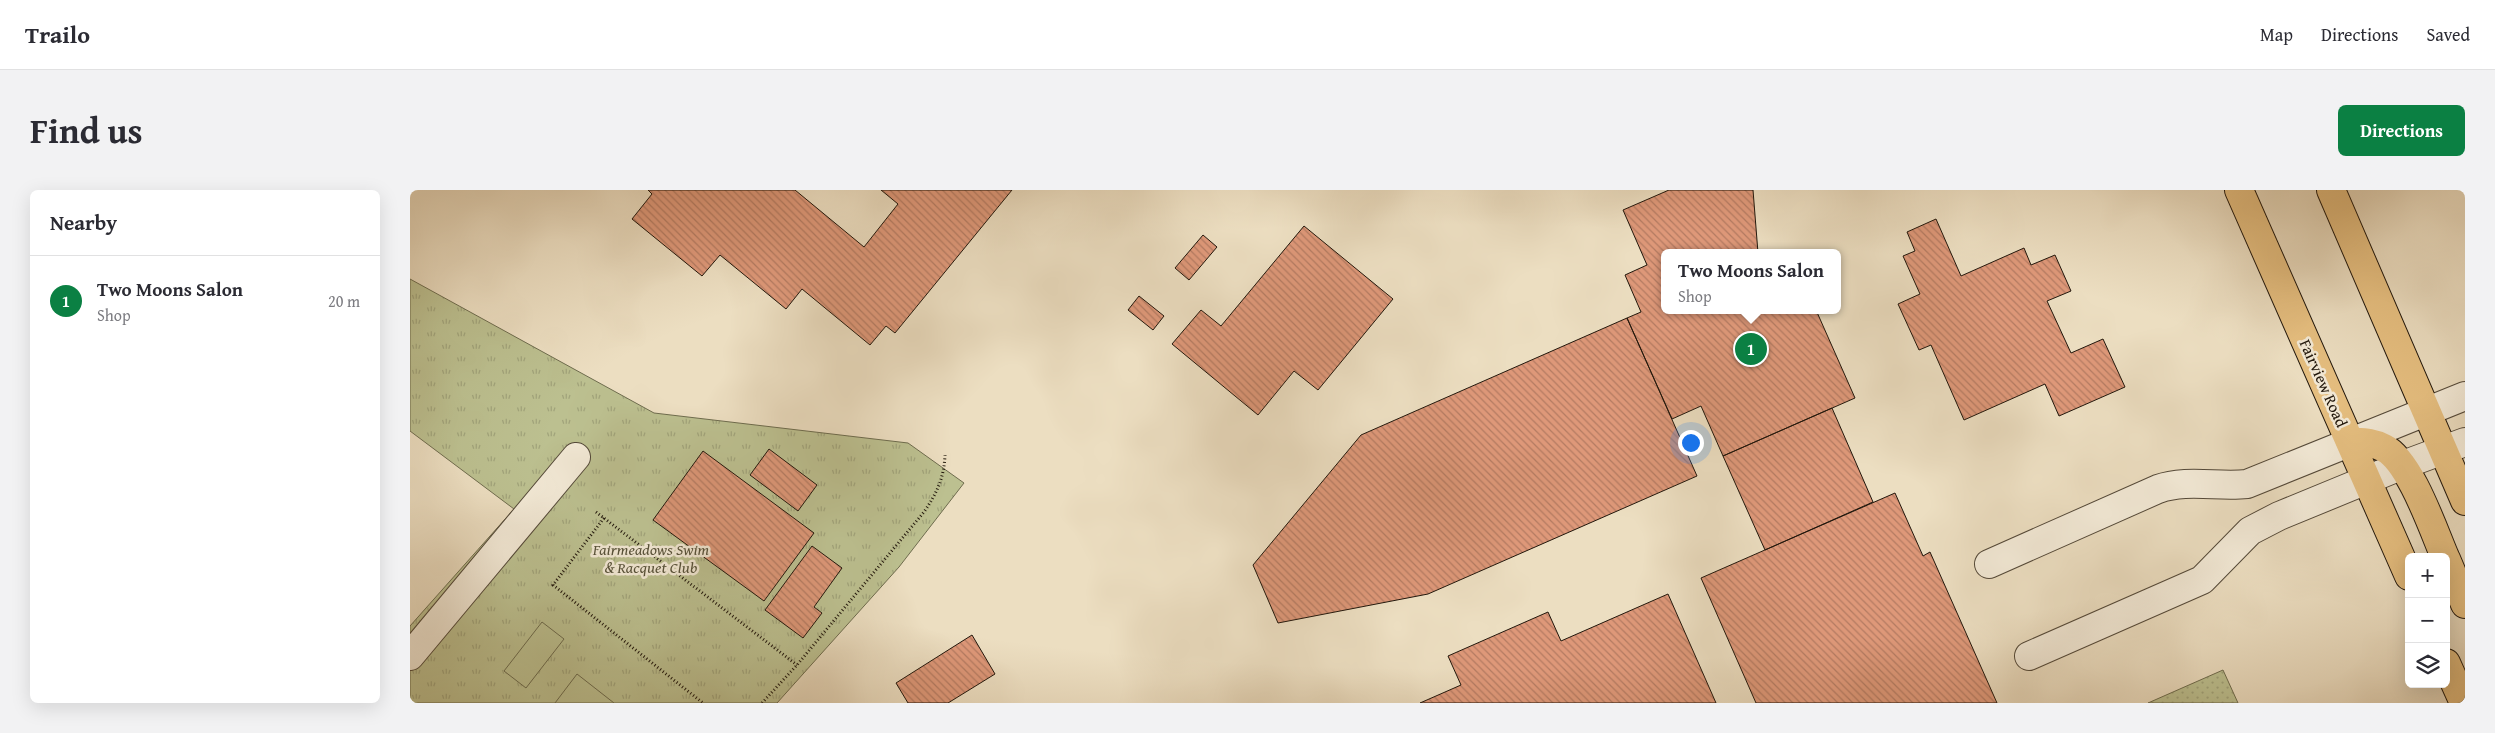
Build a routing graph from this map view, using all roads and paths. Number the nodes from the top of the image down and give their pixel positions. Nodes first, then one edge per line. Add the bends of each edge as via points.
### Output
1 (2239, 190) edge
2 (2331, 190) edge
3 (2465, 396) edge
4 (2426, 411) junction
5 (2350, 441) junction
6 (2454, 446) edge
7 (944, 455) dead end
8 (576, 457) dead end
9 (2403, 465) junction
10 (2367, 480) junction
11 (2465, 501) edge
12 (596, 512) dead end
13 (604, 518) junction
14 (2444, 553) edge
15 (1989, 564) dead end
16 (2405, 567) edge
17 (2450, 568) edge
18 (2465, 604) edge
19 (410, 656) edge
20 (2029, 656) dead end
21 (797, 665) junction
22 (2450, 672) edge
23 (702, 703) edge
24 (762, 703) edge
25 (2464, 703) edge

1 - 5 main road, Fairview Road
2 - 4 main road
3 - 4 lane
4 - 5 lane
4 - 6 main road
5 - 9 main road via 2382,447
5 - 10 main road, Fairview Road
5 - 15 lane via 2247,484 2183,483 2158,489
6 - 9 lane
6 - 11 main road
7 - 21 path via 944,474 937,493 924,512
8 - 19 lane
9 - 10 lane
9 - 14 main road
10 - 16 main road, Fairview Road
10 - 20 lane via 2250,531 2210,574 2193,585
12 - 13 path
13 - 21 path
13 - 23 path via 553,585
17 - 18 main road
21 - 24 path
22 - 25 main road

